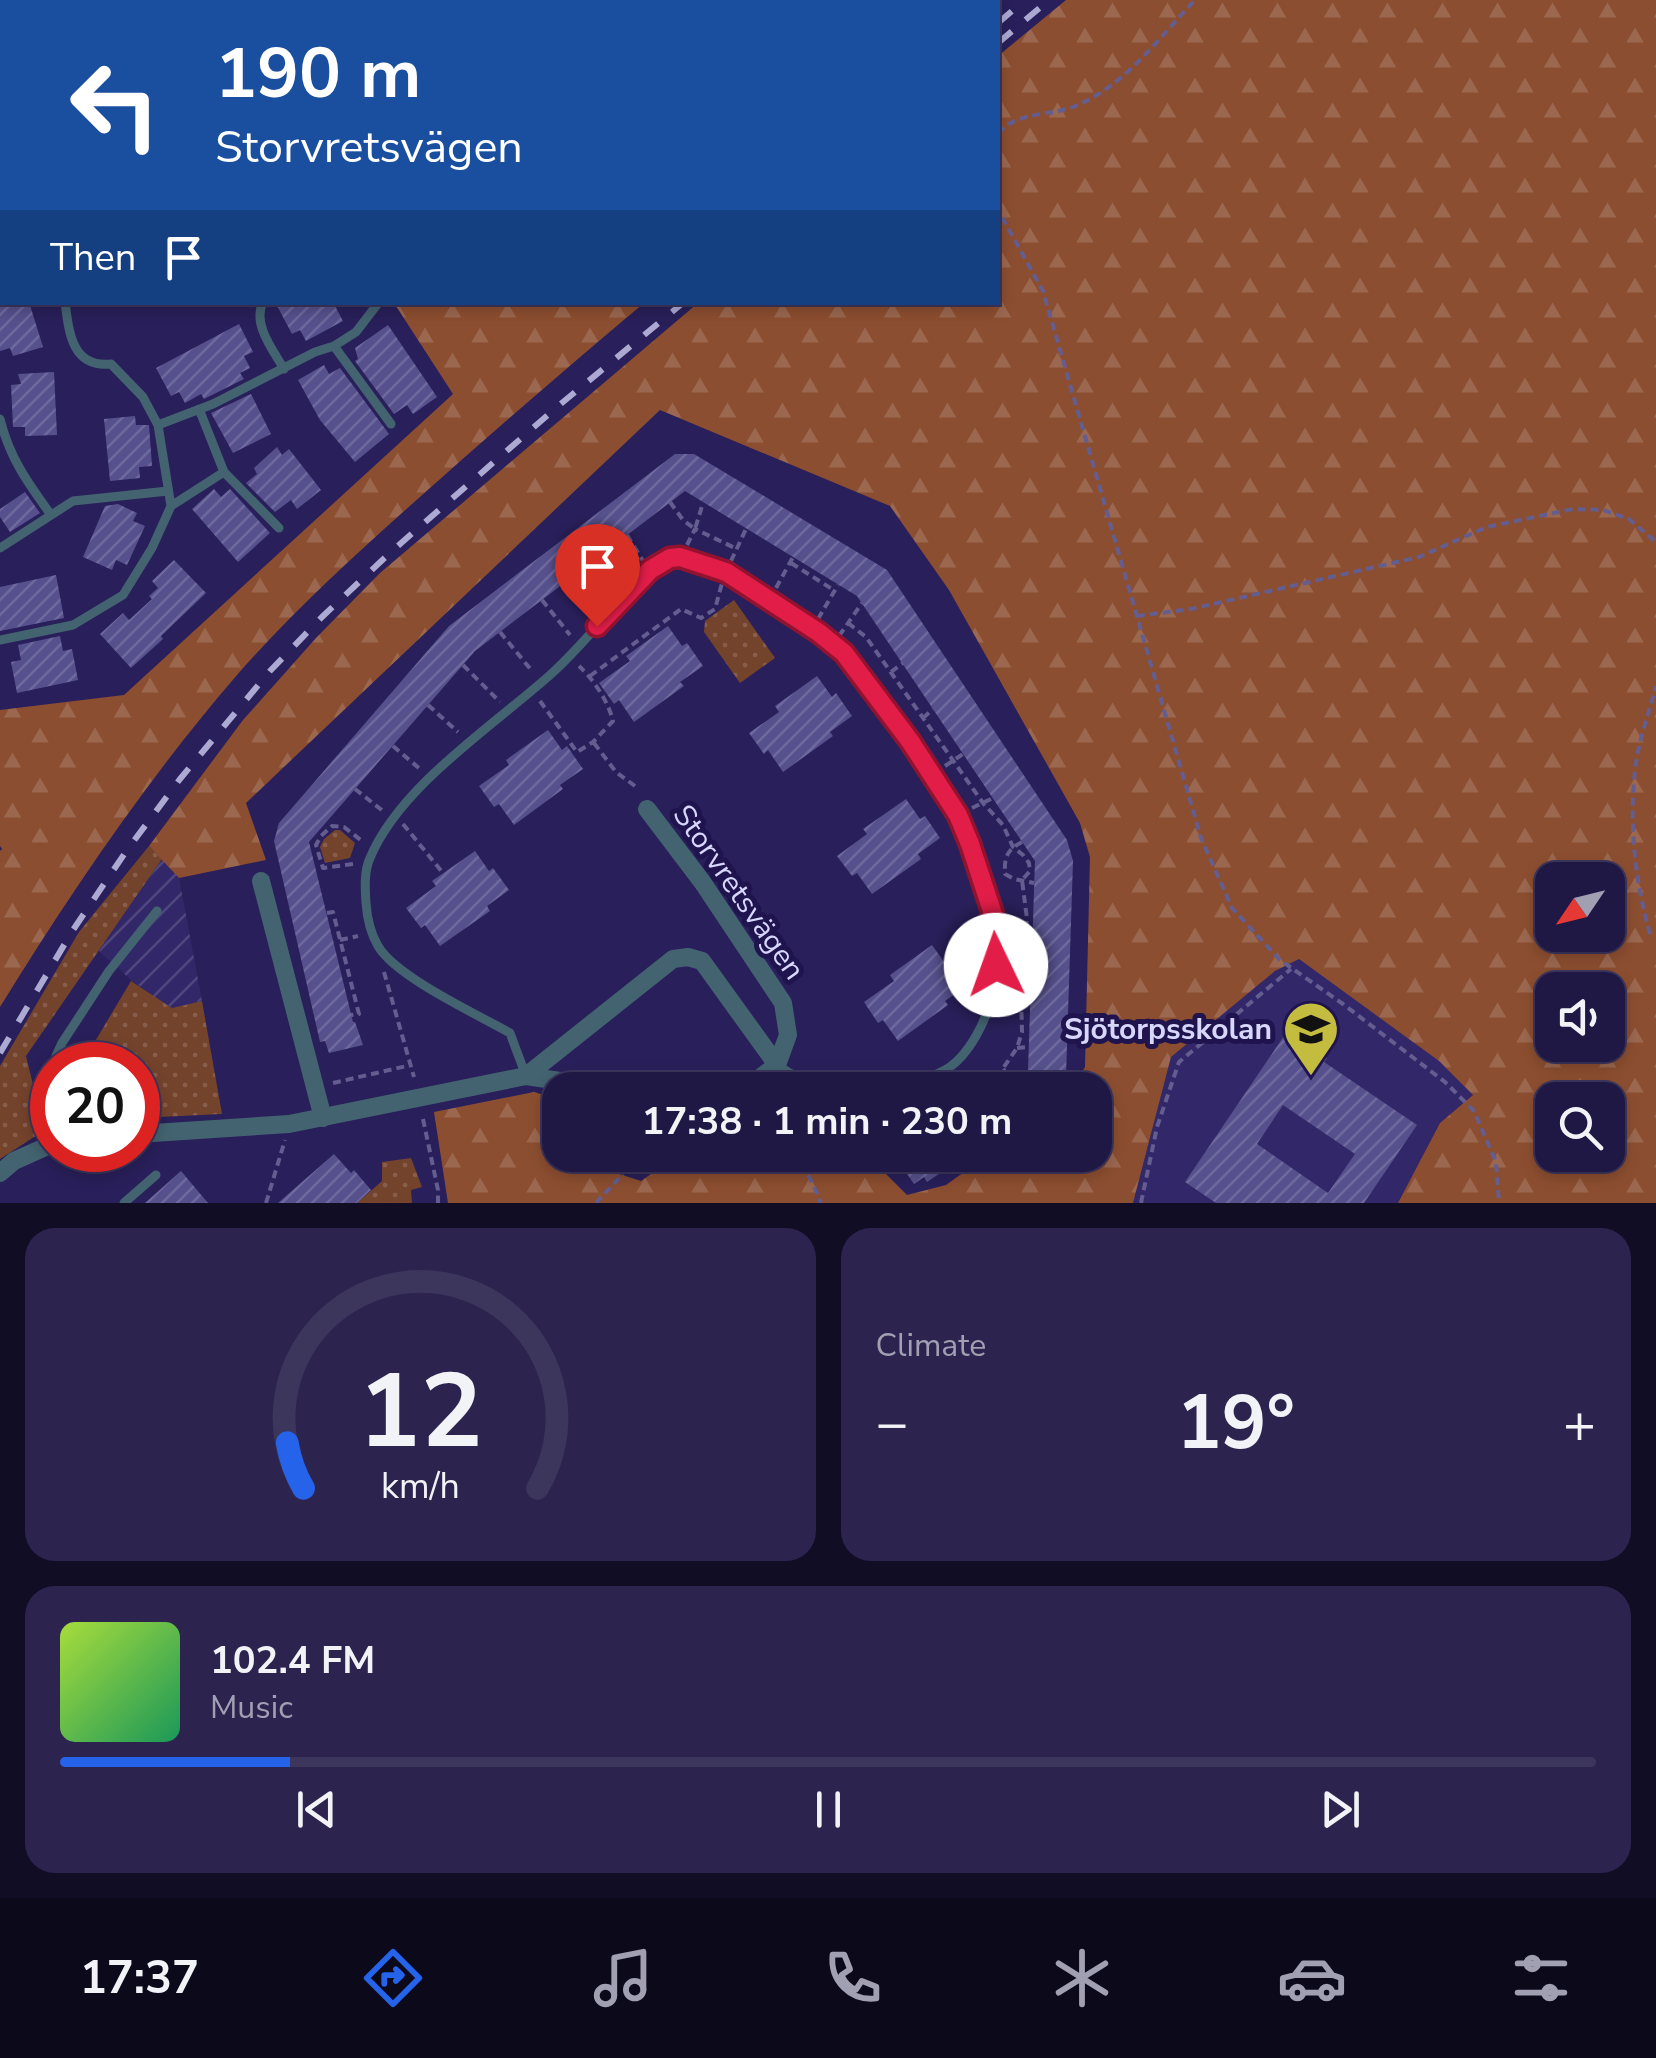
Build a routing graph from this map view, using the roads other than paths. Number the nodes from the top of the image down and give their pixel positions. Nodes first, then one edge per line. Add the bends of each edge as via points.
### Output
1 (65, 305) edge
2 (261, 305) edge
3 (377, 305) edge
4 (334, 346) junction
5 (284, 369) junction
6 (200, 409) junction
7 (0, 419) edge
8 (391, 424) dead end
9 (158, 425) junction
10 (224, 472) junction
11 (168, 492) junction
12 (171, 506) junction
13 (52, 515) junction
14 (279, 528) dead end
15 (0, 548) edge
16 (0, 640) edge
17 (647, 808) dead end
18 (261, 881) dead end
19 (156, 910) dead end
20 (64, 1042) edge
21 (777, 1065) junction
22 (768, 1072) edge
23 (526, 1076) junction
24 (542, 1078) edge
25 (323, 1118) junction
26 (160, 1133) edge
27 (30, 1154) edge
28 (0, 1173) edge
29 (156, 1175) dead end
30 (124, 1203) edge

1 - 9 lane via 68,329 85,360 111,364 143,397
2 - 5 lane via 267,340
3 - 4 lane via 356,332
4 - 5 lane
4 - 8 lane
5 - 6 lane
6 - 9 lane
6 - 10 lane
7 - 13 lane via 19,470
9 - 11 lane
10 - 12 lane
10 - 14 lane
11 - 12 lane
11 - 13 lane via 73,500
12 - 16 lane via 122,595 73,625
13 - 15 lane
17 - 21 street, Storvretsvägen via 783,1003 788,1035
18 - 25 street
19 - 20 lane
21 - 22 street
21 - 23 street via 702,961 688,957 673,960
21 - 23 lane via 820,1087 853,1089 911,1084 947,1069 972,1042 995,986 993,914 958,815 854,665 726,572 680,557 650,570 568,658 430,778 399,812 368,864 367,914 386,957 510,1033
23 - 24 street
23 - 25 street
25 - 26 street
27 - 28 street
29 - 30 lane

